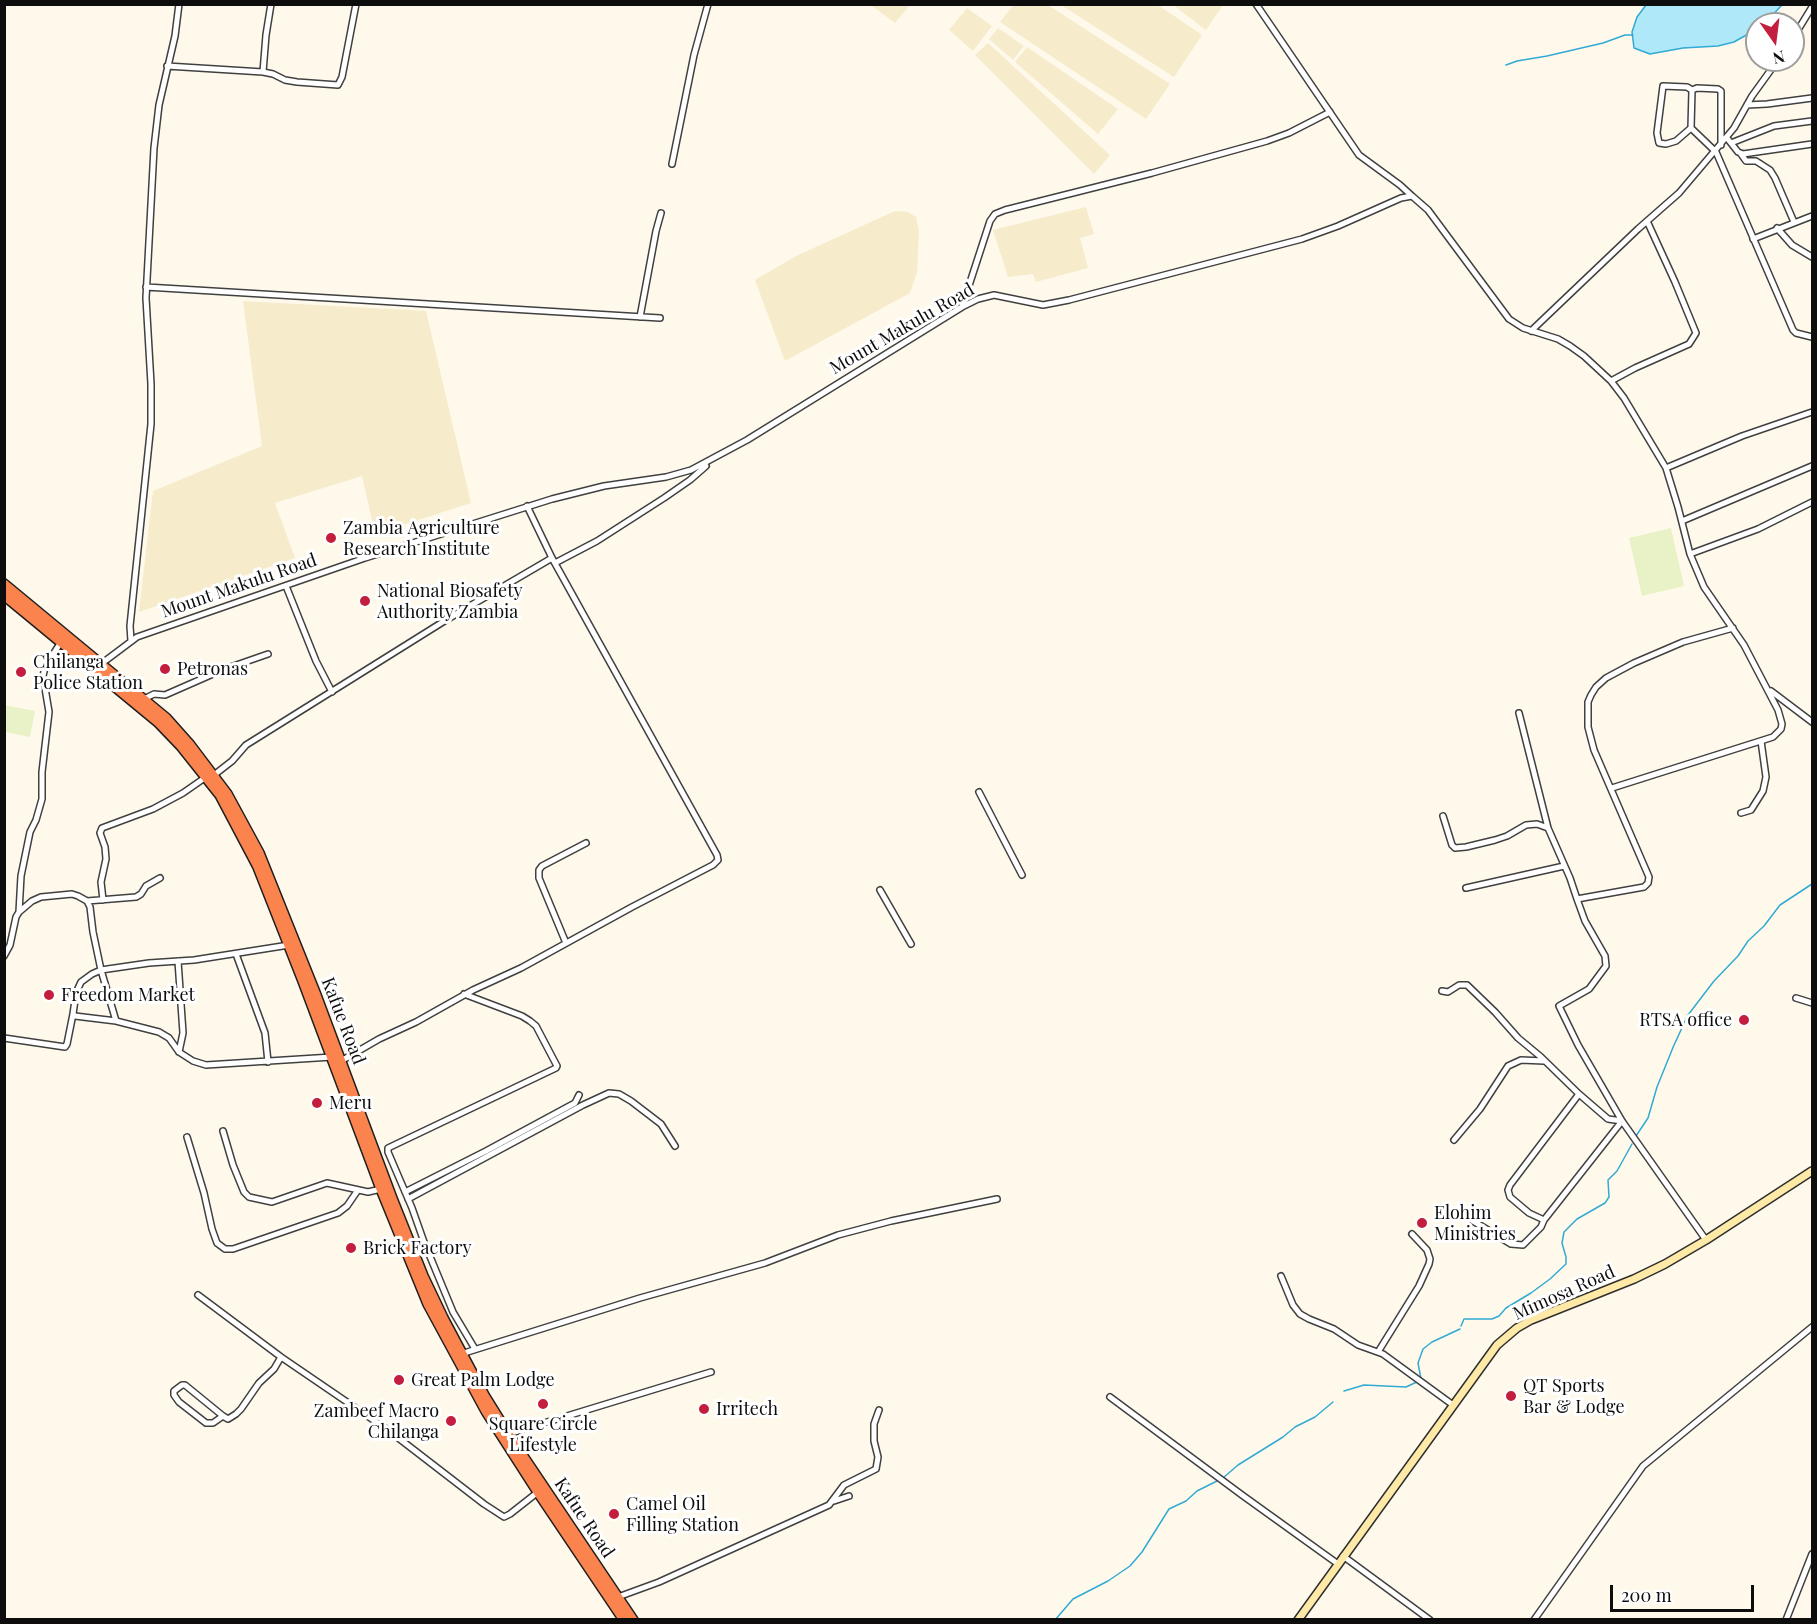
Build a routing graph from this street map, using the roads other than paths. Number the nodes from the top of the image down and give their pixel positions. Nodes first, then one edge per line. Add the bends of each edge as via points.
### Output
1 (179, 4) edge
2 (271, 4) edge
3 (356, 4) edge
4 (708, 4) edge
5 (1256, 4) edge
6 (167, 66) junction
7 (263, 72) junction
8 (1770, 72) edge
9 (1692, 90) junction
10 (1812, 99) edge
11 (1747, 105) junction
12 (1330, 112) junction
13 (1812, 121) edge
14 (1691, 128) junction
15 (1729, 140) junction
16 (1812, 144) edge
17 (1721, 145) junction
18 (1716, 152) junction
19 (1742, 154) junction
20 (672, 164) dead end
21 (1412, 196) junction
22 (662, 213) dead end
23 (1812, 216) edge
24 (1647, 221) junction
25 (1794, 222) junction
26 (1777, 228) junction
27 (1753, 239) junction
28 (1812, 257) edge
29 (146, 287) junction
30 (962, 307) junction
31 (640, 317) junction
32 (660, 318) dead end
33 (1531, 331) junction
34 (1812, 337) edge
35 (1611, 381) junction
36 (1812, 412) edge
37 (712, 461) junction
38 (1812, 466) edge
39 (1666, 468) junction
40 (1812, 502) edge
41 (527, 506) junction
42 (1682, 521) junction
43 (1690, 554) junction
44 (554, 561) junction
45 (4, 584) edge
46 (286, 586) junction
47 (4, 595) edge
48 (1733, 628) junction
49 (131, 641) junction
50 (61, 642) junction
51 (268, 654) dead end
52 (101, 664) junction
53 (1768, 688) junction
54 (332, 692) junction
55 (144, 699) junction
56 (1519, 713) dead end
57 (1812, 722) edge
58 (1761, 741) junction
59 (210, 776) junction
60 (1612, 788) junction
61 (979, 792) dead end
62 (1742, 813) dead end
63 (1443, 816) dead end
64 (1548, 828) junction
65 (586, 843) dead end
66 (1564, 866) junction
67 (1022, 875) dead end
68 (160, 878) dead end
69 (1466, 888) dead end
70 (880, 890) dead end
71 (1577, 899) junction
72 (103, 900) junction
73 (87, 901) junction
74 (19, 912) junction
75 (566, 943) junction
76 (911, 944) dead end
77 (289, 945) junction
78 (236, 954) junction
79 (4, 956) edge
80 (178, 961) junction
81 (100, 970) junction
82 (1442, 991) dead end
83 (464, 994) junction
84 (1796, 998) dead end
85 (1812, 1003) edge
86 (73, 1014) junction
87 (116, 1021) junction
88 (4, 1038) edge
89 (179, 1052) junction
90 (332, 1057) junction
91 (342, 1061) junction
92 (1544, 1061) junction
93 (268, 1062) junction
94 (1579, 1094) junction
95 (579, 1095) dead end
96 (1622, 1121) junction
97 (223, 1131) dead end
98 (187, 1137) dead end
99 (1454, 1140) dead end
100 (675, 1146) dead end
101 (1812, 1171) edge
102 (381, 1189) junction
103 (358, 1190) junction
104 (406, 1195) junction
105 (997, 1199) dead end
106 (393, 1201) junction
107 (1544, 1220) junction
108 (1473, 1221) dead end
109 (1412, 1234) dead end
110 (1706, 1240) junction
111 (435, 1266) junction
112 (421, 1271) junction
113 (1281, 1276) dead end
114 (198, 1294) dead end
115 (1812, 1327) edge
116 (475, 1349) junction
117 (1378, 1352) junction
118 (461, 1354) junction
119 (281, 1357) junction
120 (711, 1371) dead end
121 (1110, 1397) dead end
122 (1453, 1405) junction
123 (879, 1410) dead end
124 (223, 1416) junction
125 (508, 1434) junction
126 (538, 1492) junction
127 (849, 1496) dead end
128 (834, 1501) junction
129 (1812, 1554) edge
130 (1343, 1556) junction
131 (1338, 1564) junction
132 (618, 1597) junction
133 (624, 1620) edge
134 (633, 1620) edge
135 (1298, 1620) edge
136 (1430, 1620) edge
137 (1534, 1620) edge
138 (1786, 1620) edge

1 - 6 street
2 - 7 street
3 - 7 street via 338,85 285,80
4 - 20 street
5 - 12 street
6 - 7 street
6 - 29 street via 154,148
8 - 11 street
9 - 14 street
9 - 14 street via 1662,87 1658,141 1670,144
9 - 17 street via 1721,91
10 - 11 street
11 - 15 street
12 - 21 street via 1359,155
12 - 30 street via 1290,134 995,214
13 - 15 street via 1779,125
14 - 18 street
15 - 17 street
15 - 19 street
16 - 19 street
17 - 18 street
18 - 24 street
18 - 27 street
19 - 25 street via 1746,161 1756,161 1770,170
21 - 30 street, Mount Makulu Road via 1302,239 1053,304 1036,305 994,295
21 - 33 street via 1428,210 1509,319
22 - 31 street
23 - 25 street
24 - 33 street
24 - 35 street via 1696,333 1689,344
25 - 26 street
26 - 27 street
26 - 28 street via 1787,241
27 - 34 street via 1793,330
29 - 31 street
29 - 49 street via 151,424
30 - 37 street, Mount Makulu Road
31 - 32 street
33 - 35 street via 1570,346
35 - 39 street
36 - 39 street
37 - 41 street, Mount Makulu Road via 680,474 604,486
37 - 44 street via 690,480 597,541
38 - 42 street
39 - 42 street
40 - 43 street via 1758,529
41 - 44 street
41 - 46 street, Mount Makulu Road
42 - 43 street
43 - 48 street via 1704,587
44 - 54 street via 446,620
44 - 75 street via 718,859
45 - 52 highway, Kafue Road
46 - 49 street, Mount Makulu Road
46 - 54 street
47 - 50 highway, Kafue Road
48 - 53 street
48 - 60 street via 1665,649 1618,671 1596,687 1588,702 1588,727 1602,771
49 - 52 street, Mount Makulu Road
50 - 59 highway, Kafue Road via 158,722
50 - 74 street via 48,660 43,676 49,712 41,780 43,794 21,876
51 - 55 street via 165,695 154,694
52 - 55 highway, Kafue Road
53 - 57 street
53 - 58 street via 1782,724 1773,737
54 - 59 street via 246,745
55 - 59 highway, Kafue Road via 190,745
56 - 64 street
58 - 60 street
58 - 62 street via 1766,777 1763,791 1751,810
59 - 72 street via 153,809 102,828 106,859 101,882
59 - 77 highway, Kafue Road via 258,867
59 - 91 highway, Kafue Road via 241,816 259,853
60 - 71 street via 1649,877 1648,883 1636,890
61 - 67 street
63 - 64 street via 1455,848 1495,840 1526,825
64 - 66 street
65 - 75 street via 539,870
66 - 69 street
66 - 71 street
68 - 72 street via 146,886 139,896
70 - 76 street
71 - 96 street via 1605,956 1606,966 1589,988 1559,1006
72 - 73 street
73 - 74 street via 72,894 41,897
73 - 81 street
74 - 79 street
75 - 83 street
77 - 78 street
77 - 90 highway, Kafue Road
78 - 80 street
78 - 93 street via 265,1033
80 - 81 street
80 - 89 street via 183,1034
81 - 86 street via 81,982
81 - 87 street
82 - 92 street via 1467,985
83 - 91 street
83 - 104 street via 530,1021 557,1066 388,1148
84 - 85 street
86 - 87 street
86 - 88 street via 65,1047
87 - 89 street via 159,1032
89 - 93 street via 206,1065
90 - 93 street
90 - 102 highway, Kafue Road
91 - 106 highway, Kafue Road
92 - 94 street
92 - 99 street via 1521,1060 1508,1066
94 - 96 street via 1608,1119
94 - 107 street via 1508,1191 1509,1197
95 - 104 street via 575,1103
96 - 107 street
96 - 110 street
97 - 103 street via 249,1197 272,1202 327,1183
98 - 103 street via 212,1229 217,1243 225,1249 338,1213
100 - 104 street via 662,1124 619,1094 609,1094
101 - 110 street, Mimosa Road
102 - 103 street
102 - 126 highway, Kafue Road via 447,1341 486,1412
104 - 106 street
104 - 111 street
105 - 116 street via 838,1235 765,1263
106 - 112 highway, Kafue Road
107 - 108 street via 1523,1245 1517,1246
109 - 117 street via 1427,1250 1429,1264
110 - 122 street, Mimosa Road via 1650,1272 1517,1328 1497,1345
111 - 112 street
111 - 116 street via 453,1312
112 - 118 highway, Kafue Road
113 - 117 street via 1300,1314
114 - 119 street
115 - 137 street via 1643,1466
116 - 118 street
117 - 122 street
118 - 125 highway, Kafue Road
119 - 124 street via 236,1414 228,1419
119 - 126 street via 504,1516
120 - 125 street
121 - 131 street
122 - 130 street, Mimosa Road
123 - 128 street via 874,1424 879,1457 876,1468 844,1485
124 - 124 street via 185,1385 174,1391 179,1402 206,1423
125 - 132 highway, Kafue Road
126 - 133 highway, Kafue Road
127 - 128 street
128 - 132 street
129 - 138 street
130 - 131 street, Mimosa Road
130 - 136 street
131 - 135 street, Mimosa Road
132 - 134 highway, Kafue Road

